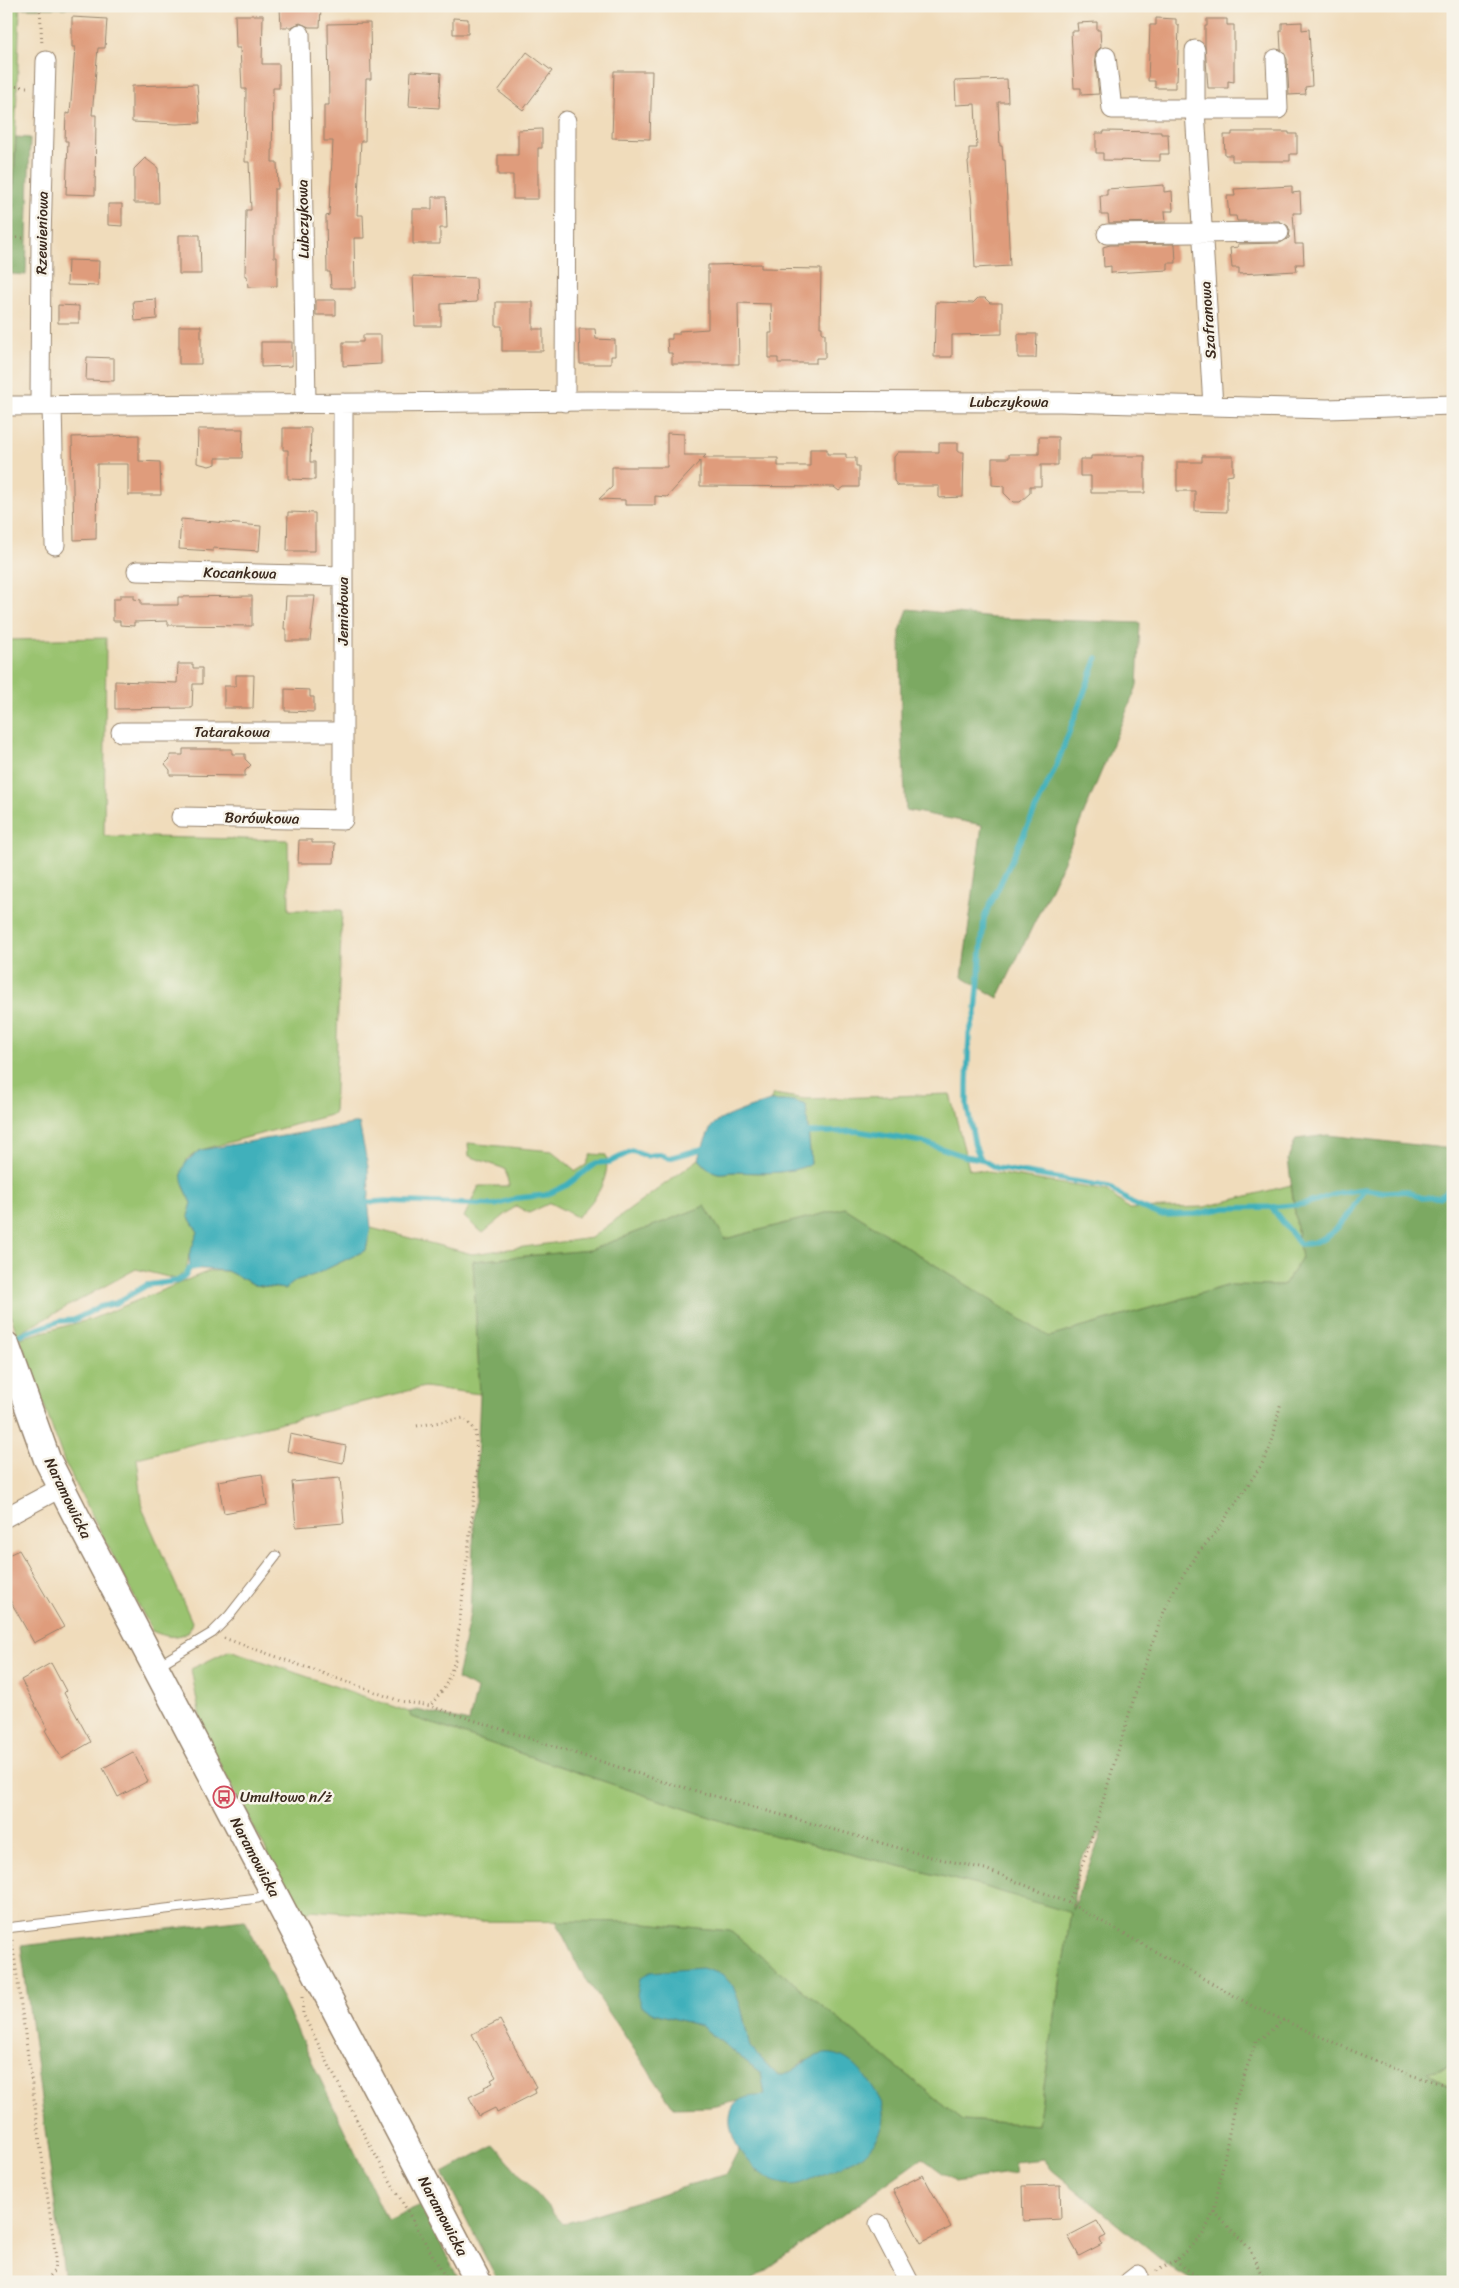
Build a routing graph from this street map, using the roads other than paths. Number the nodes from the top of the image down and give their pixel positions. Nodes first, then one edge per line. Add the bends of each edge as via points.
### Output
1 (300, 34) dead end
2 (1194, 50) dead end
3 (1106, 57) dead end
4 (1276, 58) dead end
5 (46, 61) road end
6 (1195, 110) junction
7 (566, 122) dead end
8 (1279, 232) dead end
9 (1107, 234) dead end
10 (1202, 234) junction
11 (565, 402) junction
12 (306, 403) junction
13 (343, 403) junction
14 (1453, 404) edge
15 (46, 405) junction
16 (6, 406) edge
17 (1213, 406) junction
18 (55, 545) dead end
19 (137, 571) dead end
20 (343, 576) junction
21 (121, 732) dead end
22 (343, 732) junction
23 (181, 817) dead end
24 (343, 820) joint
25 (6, 1345) edge
26 (62, 1487) junction
27 (6, 1517) edge
28 (276, 1556) dead end
29 (155, 1667) junction
30 (273, 1891) junction
31 (9, 1928) edge
32 (879, 2224) dead end
33 (478, 2282) edge
34 (909, 2282) edge

1 - 12 street, Lubczykowa
2 - 6 street, Szafranowa
3 - 6 street via 1112,109
4 - 6 street via 1278,109
5 - 15 street, Rzewieniowa via 41,239
6 - 10 street, Szafranowa
7 - 11 street
8 - 10 street
9 - 10 street
10 - 17 street, Szafranowa
11 - 13 street, Lubczykowa
11 - 17 street, Lubczykowa via 1060,402
12 - 13 street, Lubczykowa
12 - 15 street, Lubczykowa
13 - 20 street, Jemiołowa
14 - 17 street, Lubczykowa via 1327,409
15 - 16 street, Lubczykowa
15 - 18 street
19 - 20 street, Kocankowa
20 - 22 street, Jemiołowa
21 - 22 street, Tatarakowa
22 - 24 street, Jemiołowa
23 - 24 street, Borówkowa
25 - 26 street, Naramowicka via 41,1442
26 - 27 street
26 - 29 street, Naramowicka
28 - 29 lane via 212,1633
29 - 30 street, Naramowicka
30 - 31 lane via 258,1898
30 - 33 street, Naramowicka
32 - 34 street

